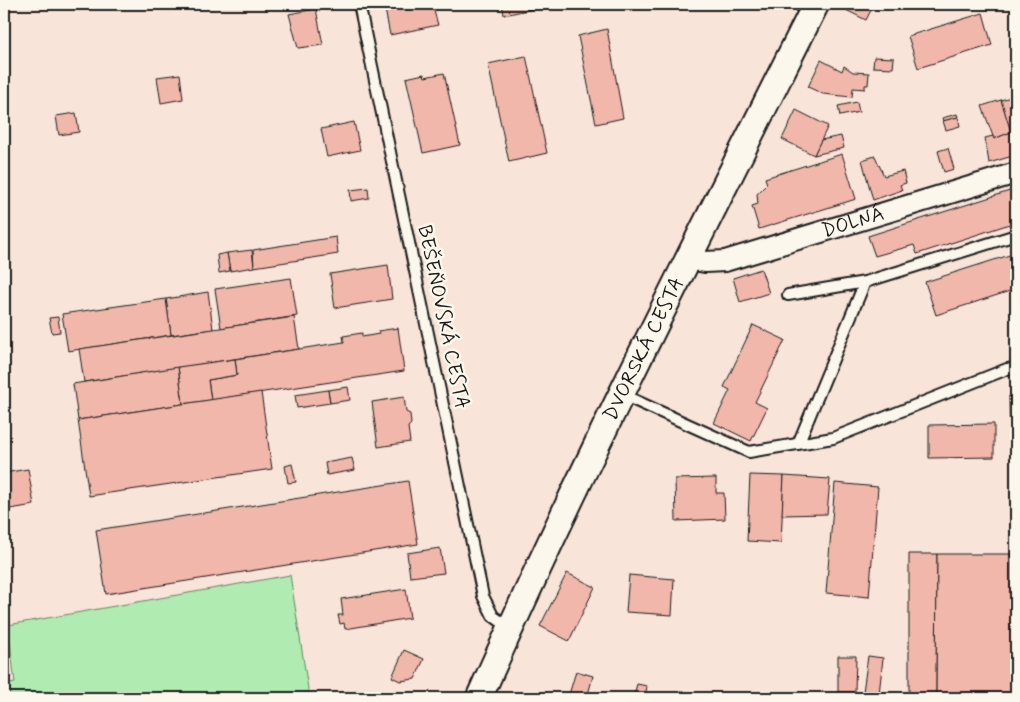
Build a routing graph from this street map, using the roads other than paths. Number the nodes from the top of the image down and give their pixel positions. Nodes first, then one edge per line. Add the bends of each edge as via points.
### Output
1 (359, 4) edge
2 (816, 4) edge
3 (1016, 173) edge
4 (1016, 235) edge
5 (688, 259) junction
6 (866, 282) junction
7 (788, 295) dead end
8 (1016, 368) edge
9 (623, 395) junction
10 (798, 444) junction
11 (510, 628) junction
12 (479, 698) edge

1 - 11 lane, BEŠEŇOVSKÁ CESTA via 483,596 493,616
2 - 5 street, DVORSKÁ CESTA
3 - 5 street, DOLNÁ via 725,261
4 - 6 lane
5 - 9 street, DVORSKÁ CESTA
6 - 7 lane
6 - 10 lane
8 - 10 lane via 833,438
9 - 10 lane via 749,452
9 - 11 street, DVORSKÁ CESTA
11 - 12 street, DVORSKÁ CESTA

